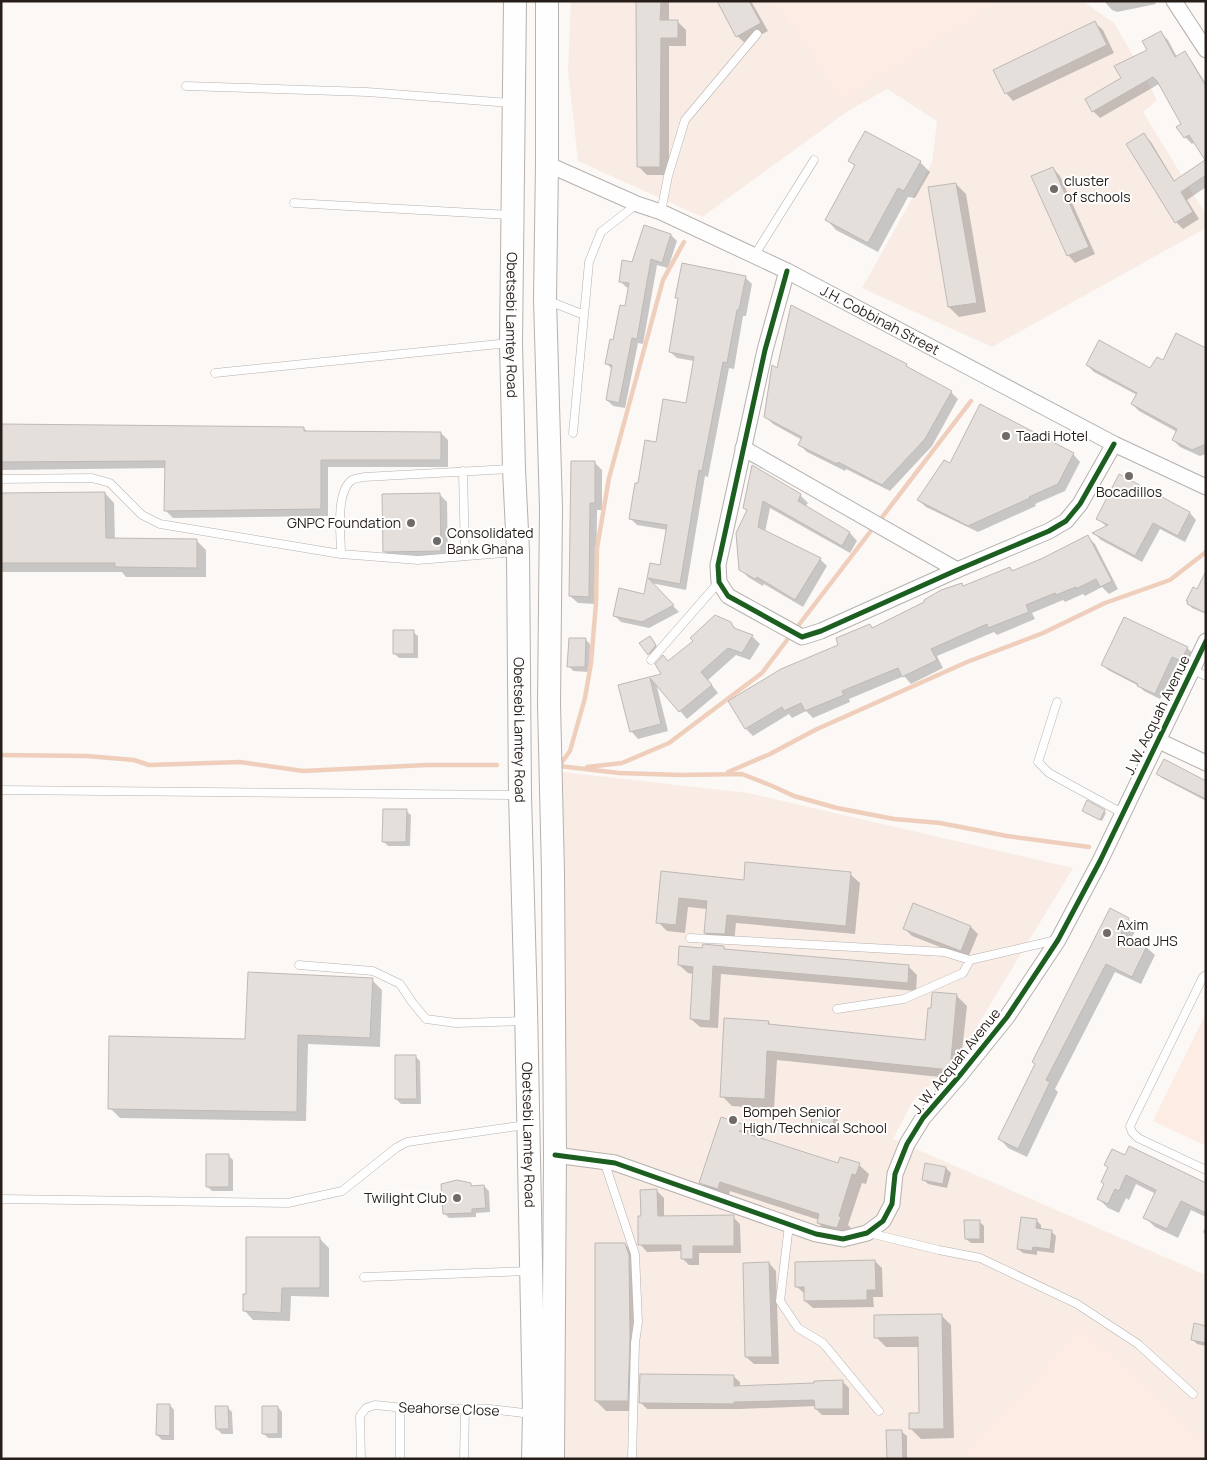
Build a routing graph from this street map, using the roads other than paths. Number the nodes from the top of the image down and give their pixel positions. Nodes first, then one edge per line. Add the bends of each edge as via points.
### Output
1 (515, 1) edge
2 (547, 1) edge
3 (1178, 3) edge
4 (757, 34) dead end
5 (1206, 50) edge
6 (186, 86) dead end
7 (514, 103) junction
8 (814, 160) dead end
9 (547, 164) junction
10 (294, 203) dead end
11 (637, 204) junction
12 (661, 212) junction
13 (513, 216) junction
14 (754, 256) junction
15 (787, 271) junction
16 (545, 299) junction
17 (584, 315) junction
18 (511, 343) junction
19 (215, 374) dead end
20 (573, 433) dead end
21 (1114, 444) junction
22 (743, 448) junction
23 (514, 468) junction
24 (463, 471) junction
25 (1, 478) edge
26 (1206, 487) edge
27 (518, 552) junction
28 (341, 554) junction
29 (465, 556) junction
30 (957, 570) junction
31 (719, 582) junction
32 (1206, 641) edge
33 (651, 660) dead end
34 (1191, 670) junction
35 (1206, 676) edge
36 (1057, 702) dead end
37 (1157, 740) junction
38 (1206, 763) edge
39 (1, 790) edge
40 (520, 795) junction
41 (1122, 813) junction
42 (690, 938) dead end
43 (1058, 940) junction
44 (970, 960) junction
45 (299, 965) dead end
46 (1206, 974) edge
47 (836, 1009) dead end
48 (526, 1021) junction
49 (528, 1125) junction
50 (555, 1155) junction
51 (604, 1161) junction
52 (1206, 1170) edge
53 (1, 1199) edge
54 (789, 1225) junction
55 (867, 1232) junction
56 (531, 1271) junction
57 (364, 1278) dead end
58 (1193, 1394) dead end
59 (400, 1408) junction
60 (465, 1409) junction
61 (878, 1411) dead end
62 (534, 1414) junction
63 (362, 1459) edge
64 (400, 1459) edge
65 (464, 1459) edge
66 (533, 1459) edge
67 (553, 1459) edge
68 (632, 1459) edge

1 - 7 main road, Obetsebi Lamtey Road
2 - 9 main road, Obetsebi Lamtey Road
3 - 5 street
4 - 12 lane via 685,120
6 - 7 lane via 367,92
7 - 13 main road, Obetsebi Lamtey Road
8 - 14 lane
9 - 11 street, J.H. Cobbinah Street
9 - 16 main road, Obetsebi Lamtey Road
10 - 13 lane
11 - 12 street, J.H. Cobbinah Street
11 - 17 lane via 601,232 589,262
12 - 14 street, J.H. Cobbinah Street
13 - 18 main road, Obetsebi Lamtey Road
14 - 15 street, J.H. Cobbinah Street
15 - 21 street, J.H. Cobbinah Street
15 - 22 street
16 - 17 lane
16 - 50 main road, Obetsebi Lamtey Road via 551,509 549,704
17 - 20 lane
18 - 19 lane
18 - 23 main road, Obetsebi Lamtey Road
21 - 26 street, J.H. Cobbinah Street
21 - 30 street via 1080,504 1066,521
22 - 30 street
22 - 31 street via 718,566
23 - 24 lane
23 - 27 main road, Obetsebi Lamtey Road
24 - 28 lane via 364,476 352,480 341,504
24 - 29 lane
25 - 28 lane via 92,478 110,483 142,515 160,524
27 - 29 lane
27 - 40 main road, Obetsebi Lamtey Road
28 - 29 lane via 418,560
30 - 31 street via 802,637 728,596
31 - 33 lane
32 - 34 street, J. W. Acquah Avenue
34 - 35 lane
34 - 37 street, J. W. Acquah Avenue
36 - 41 lane via 1038,762 1049,773
37 - 38 street
37 - 41 street, J. W. Acquah Avenue
39 - 40 lane
40 - 48 main road, Obetsebi Lamtey Road
41 - 43 street, J. W. Acquah Avenue
42 - 44 lane via 944,952
43 - 44 lane
43 - 55 street, J. W. Acquah Avenue via 1007,1017 923,1118 907,1144 895,1174 892,1204 883,1221
44 - 47 lane via 964,974 904,999
45 - 48 lane via 373,971 400,984 426,1019 456,1023
46 - 52 lane via 1130,1126 1138,1138
48 - 49 main road, Obetsebi Lamtey Road
49 - 53 lane via 407,1142 342,1191 288,1203
49 - 56 main road, Obetsebi Lamtey Road
50 - 51 street, J. W. Acquah Avenue
50 - 67 main road, Obetsebi Lamtey Road
51 - 54 street, J. W. Acquah Avenue via 627,1166
51 - 68 lane via 636,1254 638,1322
54 - 55 street, J. W. Acquah Avenue via 843,1239
54 - 61 lane via 780,1302 798,1328 823,1343
55 - 58 lane via 980,1258 1077,1304 1138,1344
56 - 57 lane
56 - 62 main road, Obetsebi Lamtey Road
59 - 60 lane, Seahorse Close
59 - 63 lane, Seahorse Close via 376,1405 366,1408 360,1416
59 - 64 lane
60 - 62 lane, Seahorse Close
60 - 65 lane
62 - 66 main road, Obetsebi Lamtey Road

